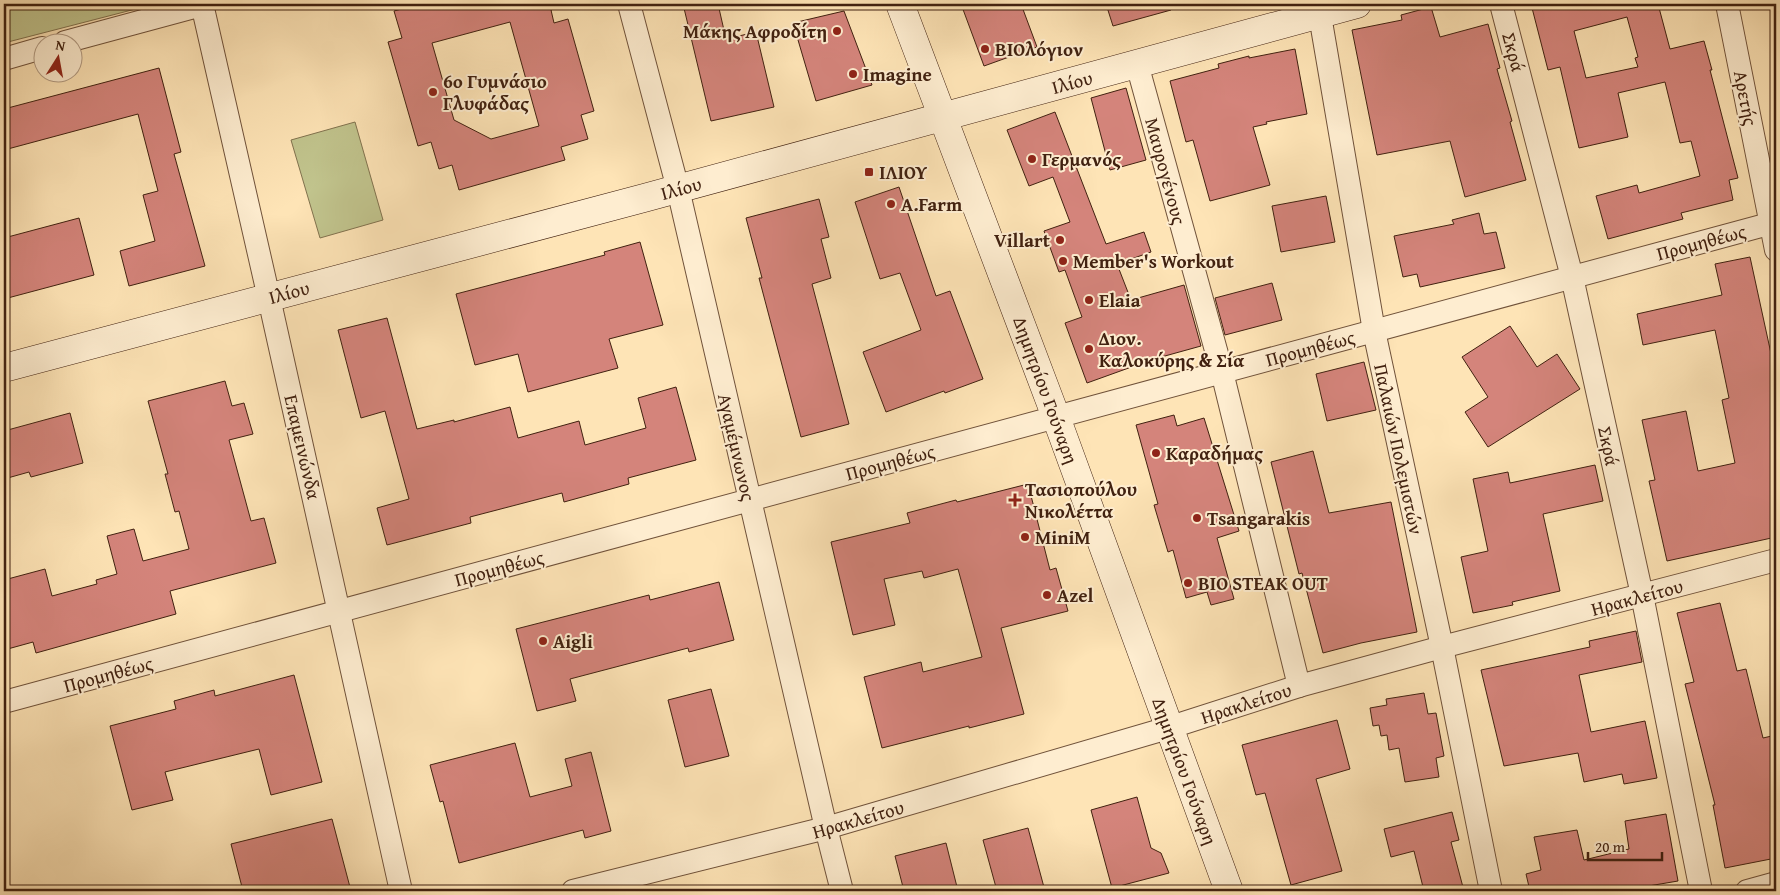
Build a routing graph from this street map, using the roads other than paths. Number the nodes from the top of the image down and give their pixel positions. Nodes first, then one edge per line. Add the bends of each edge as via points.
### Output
1 (629, 4) edge
2 (900, 4) edge
3 (1357, 4) edge
4 (1501, 4) edge
5 (1727, 4) edge
6 (202, 5) edge
7 (1319, 9) edge
8 (82, 37) edge
9 (32, 51) edge
10 (4, 59) edge
11 (1137, 64) junction
12 (942, 117) junction
13 (678, 189) junction
14 (1774, 222) edge
15 (1776, 250) edge
16 (1572, 277) junction
17 (269, 298) junction
18 (1374, 331) junction
19 (4, 368) edge
20 (1222, 372) junction
21 (1056, 417) junction
22 (749, 500) junction
23 (1776, 560) edge
24 (1642, 595) junction
25 (339, 611) junction
26 (1442, 647) junction
27 (1299, 686) junction
28 (4, 702) edge
29 (1168, 728) junction
30 (826, 828) junction
31 (1776, 884) edge
32 (401, 891) edge
33 (572, 891) edge
34 (842, 891) edge
35 (1229, 891) edge
36 (1491, 891) edge
37 (1701, 891) edge
38 (1747, 891) edge

1 - 13 street, Αγαμέμνωνος
2 - 12 street, Δημητρίου Γούναρη
3 - 7 street, Ιλίου
4 - 16 street, Σκρά
5 - 14 street, Αρετής
6 - 8 street
6 - 17 street, Επαμεινώνδα
7 - 11 street, Ιλίου
7 - 18 street, Παλαιών Πολεμιστών
9 - 10 street
11 - 12 street, Ιλίου
11 - 20 street, Μαυρογένους
12 - 13 street, Ιλίου
12 - 21 street, Δημητρίου Γούναρη
13 - 17 street, Ιλίου
13 - 22 street, Αγαμέμνωνος
14 - 15 street, Αρετής
14 - 16 street, Προμηθέως
16 - 18 street, Προμηθέως
16 - 24 street, Σκρά
17 - 19 street, Ιλίου
17 - 25 street, Επαμεινώνδα
18 - 20 street, Προμηθέως
18 - 26 street, Παλαιών Πολεμιστών
20 - 21 street, Προμηθέως
20 - 27 street, Μαυρογένους
21 - 22 street, Προμηθέως
21 - 29 street, Δημητρίου Γούναρη
22 - 25 street, Προμηθέως
22 - 30 street, Αγαμέμνωνος
23 - 24 street, Ηρακλείτου
24 - 26 street, Ηρακλείτου
24 - 37 street, Σκρά
25 - 28 street, Προμηθέως
25 - 32 street, Επαμεινώνδα
26 - 27 street, Ηρακλείτου
26 - 36 street, Παλαιών Πολεμιστών
27 - 29 street, Ηρακλείτου
29 - 30 street, Ηρακλείτου
29 - 35 street, Δημητρίου Γούναρη
30 - 33 street, Ηρακλείτου
30 - 34 street, Αγαμέμνωνος
31 - 38 street

